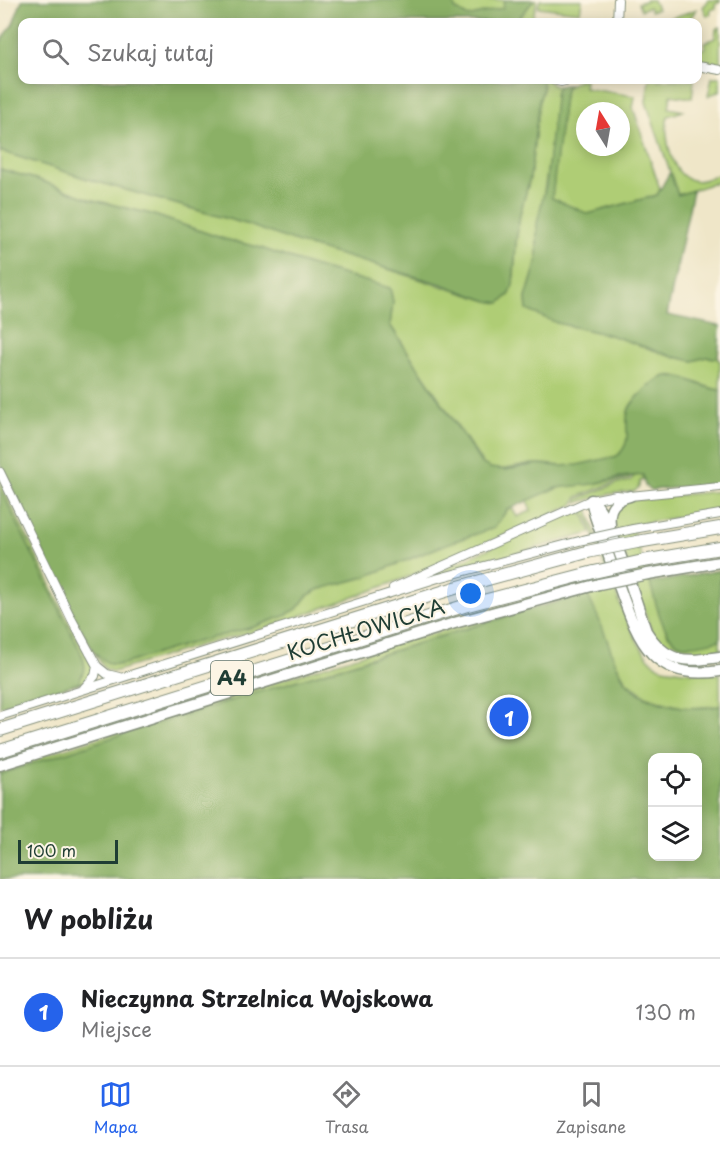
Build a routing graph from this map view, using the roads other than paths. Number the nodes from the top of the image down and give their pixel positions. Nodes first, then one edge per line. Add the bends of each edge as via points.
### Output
1 (618, 0) edge
2 (617, 18) edge
3 (702, 67) edge
4 (720, 70) edge
5 (0, 472) edge
6 (720, 487) edge
7 (630, 496) junction
8 (591, 500) junction
9 (720, 514) edge
10 (720, 528) edge
11 (611, 531) junction
12 (720, 548) edge
13 (717, 563) edge
14 (597, 578) junction
15 (354, 605) junction
16 (720, 657) edge
17 (97, 666) junction
18 (720, 671) edge
19 (121, 678) junction
20 (81, 690) junction
21 (0, 716) edge
22 (0, 730) edge
23 (0, 751) edge
24 (0, 765) edge

1 - 2 street
3 - 4 street
5 - 17 street
6 - 7 street
7 - 8 street
7 - 11 main road via 610,508
8 - 11 main road via 599,506
8 - 15 street
8 - 18 main road via 630,618 645,648 677,670
9 - 15 street, KOCHŁOWICKA, bridge via 633,529 490,563
10 - 22 highway, A4, bridge via 588,552 434,594
11 - 16 main road via 644,625 654,642 662,651 682,660
12 - 14 highway, A4, bridge via 643,561
13 - 14 main road, KOCHŁOWICKA, bridge
14 - 23 highway, A4 via 464,606
14 - 24 main road, KOCHŁOWICKA
15 - 19 street, KOCHŁOWICKA
17 - 19 street
17 - 20 street via 95,676
19 - 20 street
20 - 21 street

